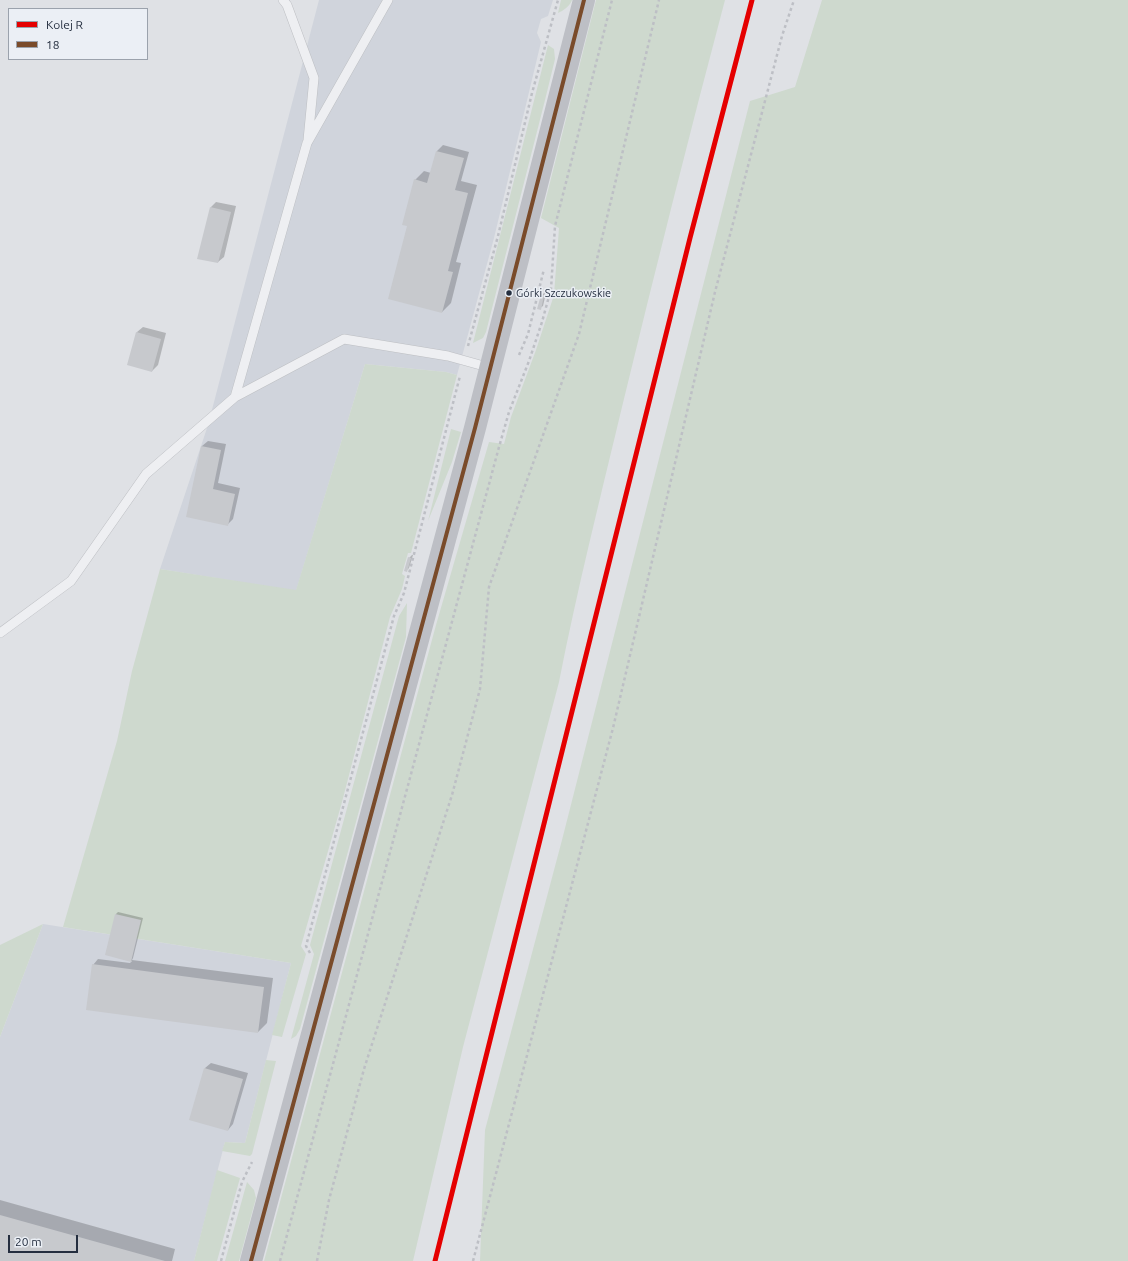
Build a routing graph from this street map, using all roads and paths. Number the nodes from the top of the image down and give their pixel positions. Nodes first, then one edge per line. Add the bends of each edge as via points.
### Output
1 (283, 0) edge
2 (388, 0) edge
3 (558, 0) edge
4 (584, 0) edge
5 (612, 0) edge
6 (659, 0) edge
7 (794, 0) edge
8 (307, 143) junction
9 (464, 360) junction
10 (491, 368) junction
11 (235, 397) junction
12 (0, 633) edge
13 (309, 958) dead end
14 (255, 1157) dead end
15 (221, 1261) edge
16 (251, 1261) edge
17 (280, 1261) edge
18 (317, 1261) edge
19 (473, 1261) edge

1 - 8 lane via 314,78
2 - 8 lane
3 - 9 path
4 - 10 main road
5 - 17 path via 556,226 551,289 546,309 499,447
6 - 18 path via 579,334 489,587 480,689 452,795 364,1069 329,1200
7 - 19 path via 782,36 715,292 613,728
8 - 11 lane
9 - 10 lane
9 - 11 lane via 344,339
9 - 13 path via 404,593 394,616 306,946
10 - 16 main road
11 - 12 lane via 146,474 71,581
14 - 15 path via 242,1182

